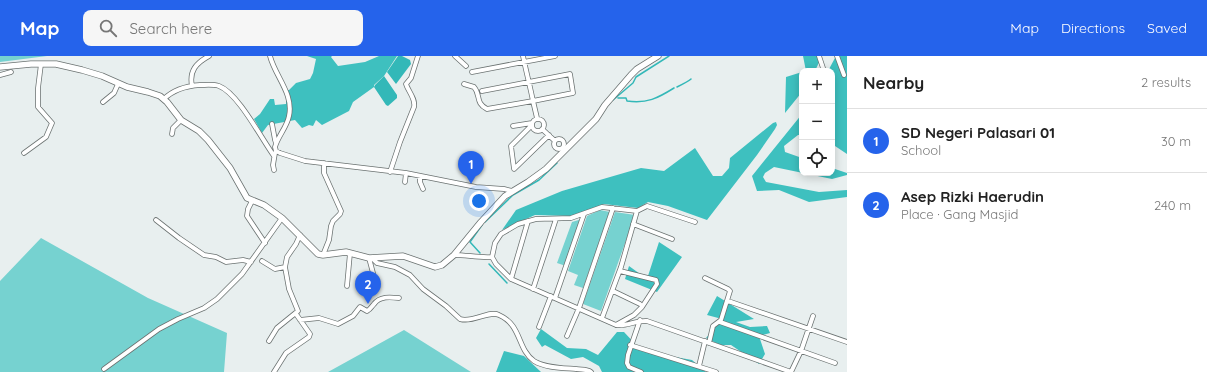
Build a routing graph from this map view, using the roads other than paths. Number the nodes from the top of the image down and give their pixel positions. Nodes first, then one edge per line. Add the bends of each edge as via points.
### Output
1 (209, 56) edge
2 (270, 56) edge
3 (418, 56) edge
4 (455, 56) edge
5 (524, 56) edge
6 (555, 56) edge
7 (658, 56) edge
8 (819, 56) edge
9 (837, 56) edge
10 (524, 62) junction
11 (42, 64) junction
12 (466, 66) dead end
13 (0, 67) edge
14 (823, 68) edge
15 (11, 72) dead end
16 (472, 72) dead end
17 (0, 75) edge
18 (844, 75) dead end
19 (529, 82) junction
20 (118, 84) junction
21 (464, 84) dead end
22 (192, 86) junction
23 (482, 91) dead end
24 (164, 99) junction
25 (103, 102) dead end
26 (533, 102) junction
27 (537, 118) junction
28 (181, 120) junction
29 (272, 124) dead end
30 (532, 124) junction
31 (513, 126) dead end
32 (542, 129) junction
33 (172, 134) dead end
34 (549, 135) junction
35 (555, 141) junction
36 (276, 143) junction
37 (563, 149) junction
38 (24, 153) dead end
39 (275, 154) junction
40 (324, 163) junction
41 (274, 170) dead end
42 (390, 172) junction
43 (406, 173) junction
44 (420, 176) junction
45 (405, 182) dead end
46 (423, 189) dead end
47 (512, 191) junction
48 (252, 201) junction
49 (613, 208) junction
50 (637, 211) junction
51 (584, 214) junction
52 (282, 218) junction
53 (556, 219) junction
54 (156, 220) dead end
55 (528, 221) junction
56 (695, 222) dead end
57 (633, 224) junction
58 (300, 235) junction
59 (672, 239) dead end
60 (264, 243) junction
61 (350, 254) junction
62 (454, 254) junction
63 (323, 256) junction
64 (371, 258) junction
65 (492, 258) junction
66 (262, 261) dead end
67 (251, 262) junction
68 (285, 267) junction
69 (620, 271) junction
70 (705, 278) dead end
71 (511, 279) junction
72 (370, 280) dead end
73 (347, 286) dead end
74 (532, 289) junction
75 (613, 291) junction
76 (553, 297) junction
77 (399, 298) dead end
78 (728, 301) junction
79 (640, 304) dead end
80 (578, 308) junction
81 (296, 314) junction
82 (814, 316) dead end
83 (602, 318) junction
84 (300, 320) junction
85 (640, 320) junction
86 (720, 322) junction
87 (616, 325) junction
88 (539, 327) dead end
89 (809, 330) junction
90 (567, 336) dead end
91 (269, 341) dead end
92 (707, 342) junction
93 (847, 342) edge
94 (630, 346) junction
95 (801, 351) junction
96 (834, 362) dead end
97 (698, 366) junction
98 (104, 369) dead end
99 (274, 372) edge
100 (591, 372) edge
101 (641, 372) edge
102 (716, 372) edge
103 (791, 372) edge

1 - 22 street via 194,69 190,77
2 - 36 street via 273,68 287,92 290,105 289,118
3 - 42 street via 411,78 406,84 415,103
4 - 12 street
5 - 10 street
6 - 10 street
7 - 37 main road via 637,69 596,119
8 - 14 street
9 - 18 street
10 - 16 street
10 - 19 street
11 - 13 main road
11 - 20 main road via 56,64 82,70
11 - 38 street via 38,107 52,123 46,137
15 - 17 street
19 - 23 street
19 - 26 street
19 - 26 street via 570,74 573,94
20 - 24 main road
20 - 25 street via 114,93
21 - 26 street via 474,87 478,92 479,103 487,109
22 - 24 street via 172,92
22 - 39 street via 217,85 227,90
24 - 28 main road
26 - 27 street
27 - 30 street
27 - 32 street via 544,123
28 - 33 street via 173,128
28 - 48 main road via 208,140 230,168 247,198
29 - 36 street
30 - 31 street
30 - 32 street via 535,130
30 - 34 street via 512,146 514,169
32 - 34 street
34 - 35 street
35 - 37 street via 554,147
35 - 37 street via 562,141
36 - 39 street
37 - 47 main road via 538,175
39 - 40 street
39 - 41 street
40 - 42 street
40 - 63 street via 324,173 341,212 331,226
42 - 43 street
43 - 44 street
43 - 45 street
44 - 46 street
44 - 47 street
47 - 62 main road via 495,206
48 - 52 main road via 264,205
48 - 60 street via 247,216
49 - 50 street
49 - 51 street via 602,207
49 - 80 street
50 - 56 street via 647,206
50 - 57 street
51 - 53 street
51 - 76 street
52 - 58 main road
52 - 60 street
53 - 55 street
53 - 74 street
54 - 67 street via 204,255 226,262
55 - 65 street via 501,234 495,243
55 - 71 street
57 - 59 street
57 - 69 street
58 - 63 main road via 314,251
58 - 68 street via 287,257
60 - 67 street
61 - 63 main road
61 - 64 main road
61 - 73 street
62 - 64 main road via 442,265 434,266 403,256
62 - 65 street
64 - 72 street
64 - 100 street via 377,263 410,275 460,319 471,320 499,315 514,327 526,352 535,361
65 - 71 street
66 - 68 street via 276,269
67 - 98 street via 242,274 204,308 160,329
68 - 81 street via 298,309
69 - 75 street
69 - 87 street via 656,280 657,284 634,315
70 - 78 street via 729,289
71 - 74 street
74 - 76 street
75 - 79 street
75 - 83 street
76 - 80 street
76 - 88 street
77 - 84 street via 385,297 374,303 367,311 360,307 353,316 338,324 319,318
78 - 86 street
78 - 89 street
80 - 83 street
80 - 90 street
81 - 84 street
81 - 91 street via 278,328
82 - 89 street
83 - 87 street
84 - 99 street via 310,334 309,337 286,353
85 - 87 street via 622,326
85 - 92 street
85 - 94 street
86 - 92 street via 712,326
86 - 95 street
89 - 93 street
89 - 95 street
92 - 97 street
92 - 103 street
94 - 97 street
94 - 101 street via 627,363 629,367
95 - 96 street
95 - 103 street
97 - 102 street

